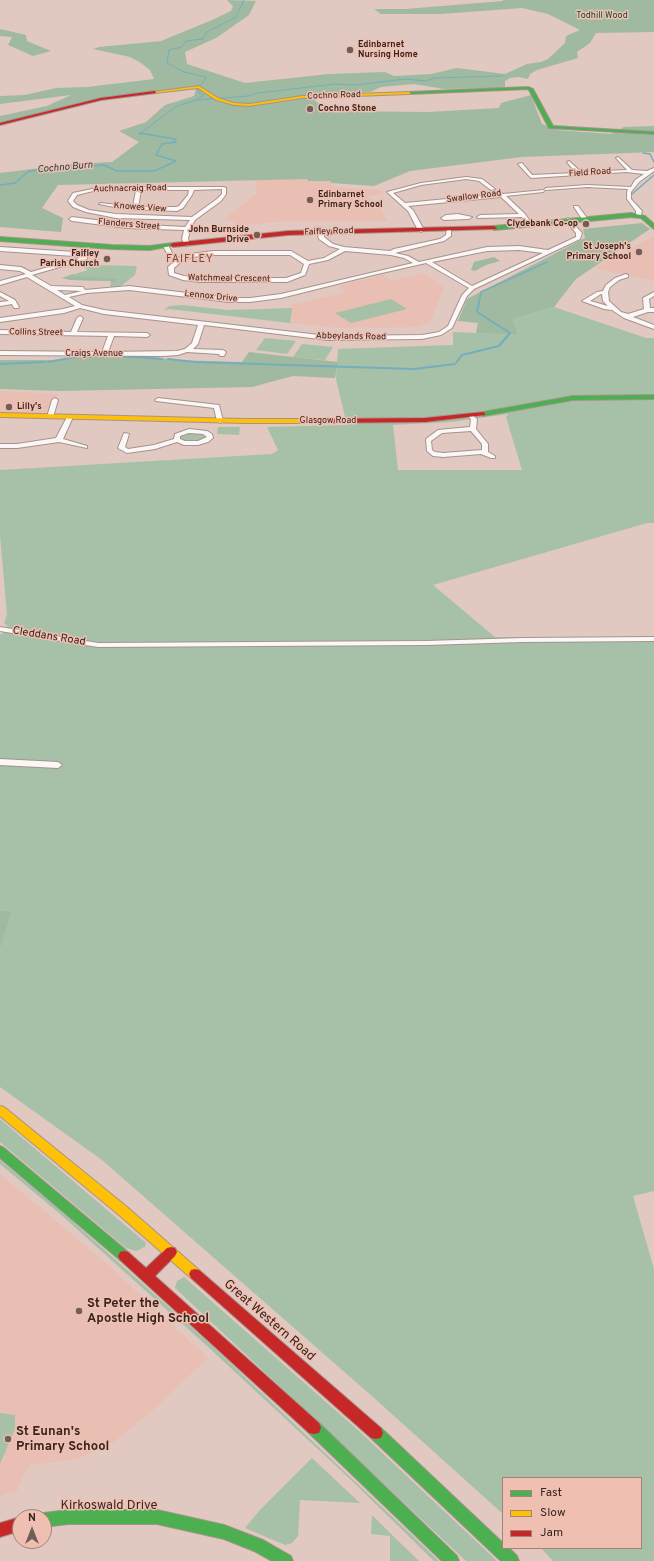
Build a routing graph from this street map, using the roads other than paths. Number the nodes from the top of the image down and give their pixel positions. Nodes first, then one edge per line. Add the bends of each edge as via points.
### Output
1 (0, 124) edge
2 (654, 133) edge
3 (618, 158) dead end
4 (569, 162) dead end
5 (520, 164) dead end
6 (654, 169) edge
7 (630, 170) junction
8 (649, 173) junction
9 (580, 174) junction
10 (497, 183) dead end
11 (486, 184) junction
12 (139, 188) junction
13 (192, 188) junction
14 (631, 188) junction
15 (493, 190) dead end
16 (501, 194) junction
17 (101, 204) dead end
18 (405, 205) junction
19 (576, 207) dead end
20 (135, 208) junction
21 (523, 215) junction
22 (638, 216) junction
23 (469, 217) dead end
24 (584, 218) junction
25 (72, 219) dead end
26 (193, 220) junction
27 (568, 220) junction
28 (529, 224) junction
29 (654, 227) edge
30 (187, 229) junction
31 (448, 229) junction
32 (421, 230) junction
33 (320, 231) junction
34 (0, 239) edge
35 (187, 244) junction
36 (166, 246) junction
37 (0, 249) edge
38 (344, 249) junction
39 (549, 252) junction
40 (391, 253) junction
41 (180, 260) junction
42 (428, 262) junction
43 (307, 263) junction
44 (419, 264) junction
45 (0, 267) edge
46 (29, 274) junction
47 (626, 276) dead end
48 (0, 282) edge
49 (48, 288) junction
50 (472, 288) junction
51 (87, 292) junction
52 (605, 292) junction
53 (0, 294) edge
54 (654, 294) edge
55 (63, 297) junction
56 (0, 304) edge
57 (80, 306) junction
58 (612, 308) junction
59 (647, 310) junction
60 (654, 310) edge
61 (626, 317) junction
62 (80, 318) dead end
63 (0, 320) edge
64 (201, 324) junction
65 (654, 327) edge
66 (0, 332) edge
67 (73, 334) junction
68 (111, 335) junction
69 (147, 335) dead end
70 (187, 350) junction
71 (0, 353) edge
72 (104, 354) junction
73 (222, 355) dead end
74 (654, 397) edge
75 (55, 400) dead end
76 (158, 400) dead end
77 (0, 415) edge
78 (471, 416) junction
79 (50, 417) junction
80 (70, 417) junction
81 (197, 420) junction
82 (220, 421) junction
83 (473, 429) junction
84 (194, 431) junction
85 (126, 434) dead end
86 (59, 440) junction
87 (177, 440) junction
88 (0, 446) edge
89 (85, 447) dead end
90 (482, 452) junction
91 (492, 456) dead end
92 (0, 629) edge
93 (654, 639) edge
94 (0, 762) edge
95 (58, 765) dead end
96 (0, 1110) edge
97 (0, 1151) edge
98 (171, 1252) junction
99 (147, 1276) junction
100 (52, 1519) edge
101 (12, 1526) edge
102 (0, 1530) edge
103 (286, 1561) edge
104 (452, 1561) edge
105 (512, 1561) edge

1 - 2 street, Cochno Road via 111,97 199,87 215,98 234,104 249,105 311,96 528,88 531,89 551,127
3 - 7 street
4 - 9 street
5 - 9 street, Field Road via 531,177
6 - 8 street
7 - 8 street, Field Road
7 - 9 street, Field Road
8 - 14 street
10 - 11 street
11 - 15 street
11 - 18 street via 478,179 463,179 421,184 389,192
12 - 13 street, Auchnacraig Road
12 - 20 street
12 - 26 street, Auchnacraig Road via 82,191 70,201 88,211 116,216
13 - 20 street, Knowes View via 190,195 178,209
13 - 26 street, Auchnacraig Road via 224,188 224,194 219,200
14 - 16 street, Swallow Road via 587,186
14 - 22 street via 629,199 638,211
16 - 18 street, Swallow Road
16 - 21 street
17 - 20 street, Knowes View
18 - 32 street via 414,215
19 - 24 street
21 - 23 street
21 - 28 street
22 - 24 street, Faifley Road
22 - 29 street via 646,219
24 - 27 street, Faifley Road
25 - 30 street, Flanders Street via 127,226
26 - 30 street
27 - 28 street, Faifley Road
27 - 39 street, Abbeylands Road via 580,236
28 - 31 street, Faifley Road
30 - 35 street
31 - 32 street, Faifley Road
31 - 40 street via 448,236 442,240
32 - 33 street, Faifley Road
33 - 35 street, Faifley Road
33 - 38 street via 325,242
34 - 36 street, Faifley Road via 118,248
35 - 36 street, Faifley Road
36 - 41 street via 171,256
37 - 46 street via 75,254 85,258
38 - 40 street
38 - 43 street via 326,259
39 - 42 street, Lennox Drive via 519,248 487,248
39 - 50 street, Abbeylands Road
40 - 44 street
41 - 43 street, Watchmeal Crescent via 213,253 283,253 296,255
41 - 43 street, Watchmeal Crescent via 171,267 171,274 200,280 287,280 303,274
42 - 44 street, Lennox Drive
42 - 50 street
44 - 51 street, Lennox Drive via 281,296 250,300 229,300 129,288
45 - 46 street, Abbeylands Road via 21,269
46 - 48 street
46 - 49 street, Abbeylands Road
47 - 52 street via 617,279
49 - 51 street, Lennox Drive via 81,289
49 - 55 street, Abbeylands Road
50 - 64 street, Abbeylands Road via 465,295 450,327 441,333 422,337 328,338
51 - 55 street, Lennox Drive
52 - 58 street via 606,301
52 - 58 street via 585,301
53 - 56 street via 15,305
54 - 59 street via 646,298
55 - 57 street, Abbeylands Road
57 - 63 street via 64,311
57 - 64 street, Abbeylands Road via 104,312
58 - 61 street
59 - 60 street
59 - 61 street
61 - 65 street
62 - 67 street, Collins Street
64 - 70 street via 195,344
66 - 67 street, Collins Street
67 - 68 street, Collins Street
68 - 69 street, Collins Street
68 - 72 street
70 - 72 street, Craigs Avenue via 163,354
70 - 73 street, Craigs Avenue via 222,352
71 - 72 street, Craigs Avenue
74 - 78 street, Glasgow Road via 573,398
75 - 79 street
76 - 82 street via 217,406
77 - 79 street, Glasgow Road
78 - 82 street, Glasgow Road via 382,421
78 - 83 street via 474,419
79 - 80 street, Glasgow Road
80 - 81 street, Glasgow Road
80 - 86 street
81 - 82 street, Glasgow Road
81 - 84 street
83 - 90 street via 485,444 485,451
83 - 90 street via 440,431 428,440 429,450 433,454 442,455
84 - 87 street via 179,434
84 - 87 street via 208,433 210,438 198,443
85 - 87 street via 121,448 127,451 155,447
86 - 88 street
86 - 89 street
90 - 91 street
92 - 93 street, Cleddans Road via 98,645
94 - 95 street
96 - 98 street, Great Western Road
97 - 99 street
98 - 99 street
98 - 105 street, Great Western Road via 364,1421
99 - 104 street via 340,1452
100 - 103 street, Kirkoswald Drive via 156,1517 224,1532 258,1545
101 - 102 street

